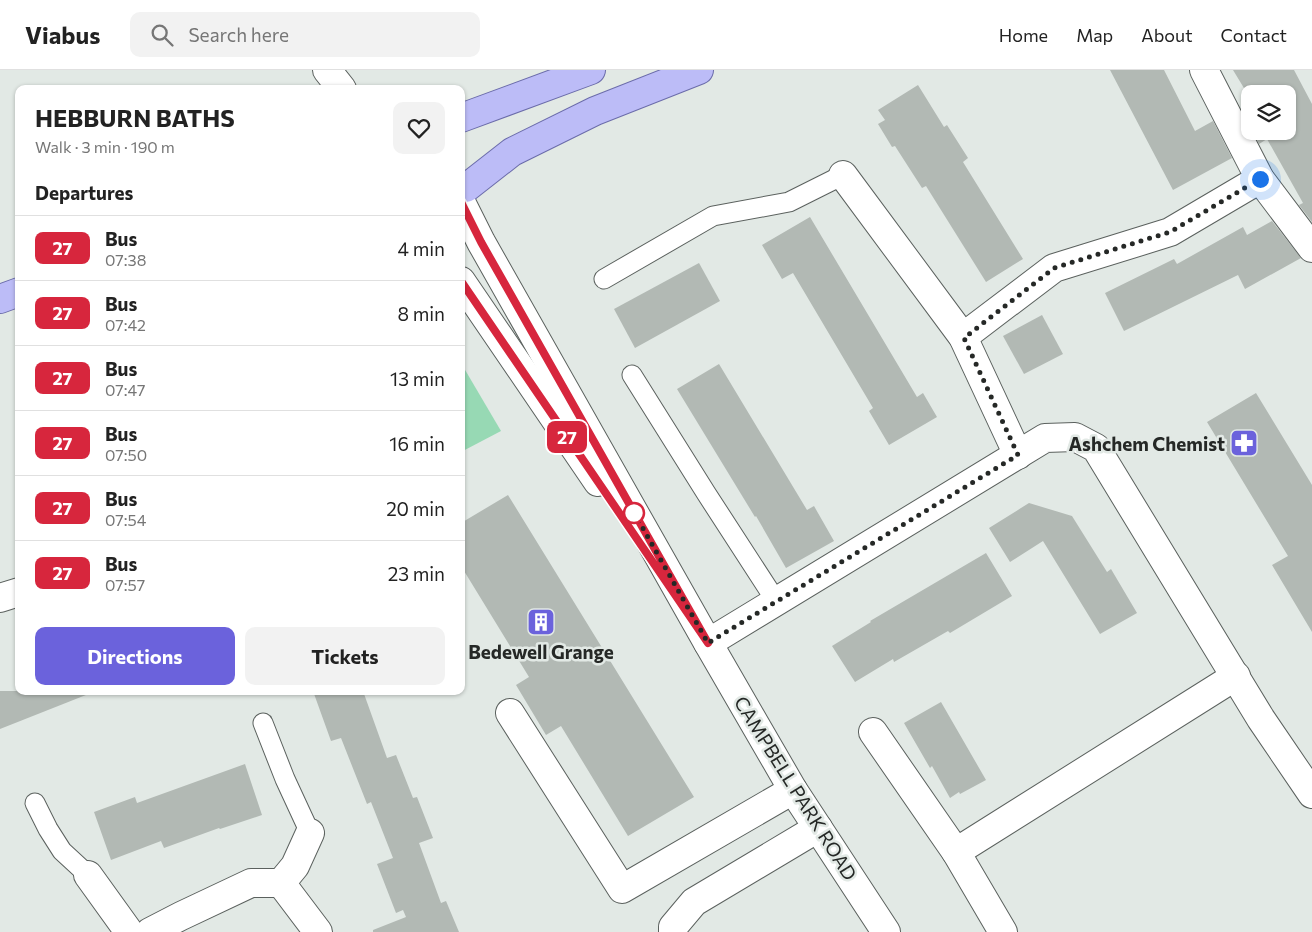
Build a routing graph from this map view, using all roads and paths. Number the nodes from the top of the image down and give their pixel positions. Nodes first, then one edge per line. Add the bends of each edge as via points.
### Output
1 (327, 70) edge
2 (591, 70) edge
3 (699, 70) edge
4 (1204, 70) edge
5 (339, 85) edge
6 (465, 117) edge
7 (843, 175) joint
8 (1260, 179) junction
9 (465, 188) edge
10 (465, 195) edge
11 (1312, 248) edge
12 (604, 278) dead end
13 (465, 287) edge
14 (15, 293) edge
15 (0, 299) edge
16 (15, 300) edge
17 (0, 304) edge
18 (964, 338) junction
19 (632, 375) dead end
20 (1018, 455) junction
21 (15, 593) edge
22 (0, 598) edge
23 (776, 601) junction
24 (708, 643) junction
25 (1236, 676) junction
26 (510, 713) dead end
27 (264, 723) dead end
28 (873, 732) dead end
29 (793, 790) junction
30 (1312, 794) edge
31 (35, 803) dead end
32 (818, 828) junction
33 (310, 833) joint
34 (956, 852) junction
35 (88, 875) joint
36 (281, 883) junction
37 (129, 932) edge
38 (150, 932) edge
39 (318, 932) edge
40 (672, 932) edge
41 (886, 932) edge
42 (1003, 932) edge

1 - 5 street
2 - 6 main road
3 - 9 main road via 595,111 512,152
4 - 8 street
7 - 12 lane via 789,202 713,216
7 - 18 street
8 - 11 street
8 - 18 street via 1170,232 1054,268
10 - 24 street, CAMPBELL PARK ROAD via 486,250
13 - 24 street, CAMPBELL PARK ROAD
14 - 15 main road
16 - 17 main road
18 - 20 street
19 - 23 lane
20 - 23 street
20 - 25 street via 1045,438 1075,437 1096,448
21 - 22 street
23 - 24 street
24 - 29 street, CAMPBELL PARK ROAD
25 - 30 street
25 - 34 street
26 - 29 street via 622,889
27 - 33 lane
28 - 34 street
29 - 32 street, CAMPBELL PARK ROAD
31 - 35 lane via 62,851
32 - 40 street via 694,902
32 - 41 street, CAMPBELL PARK ROAD
33 - 36 street via 295,866
34 - 42 street
35 - 37 street
36 - 38 street via 251,884
36 - 39 street

